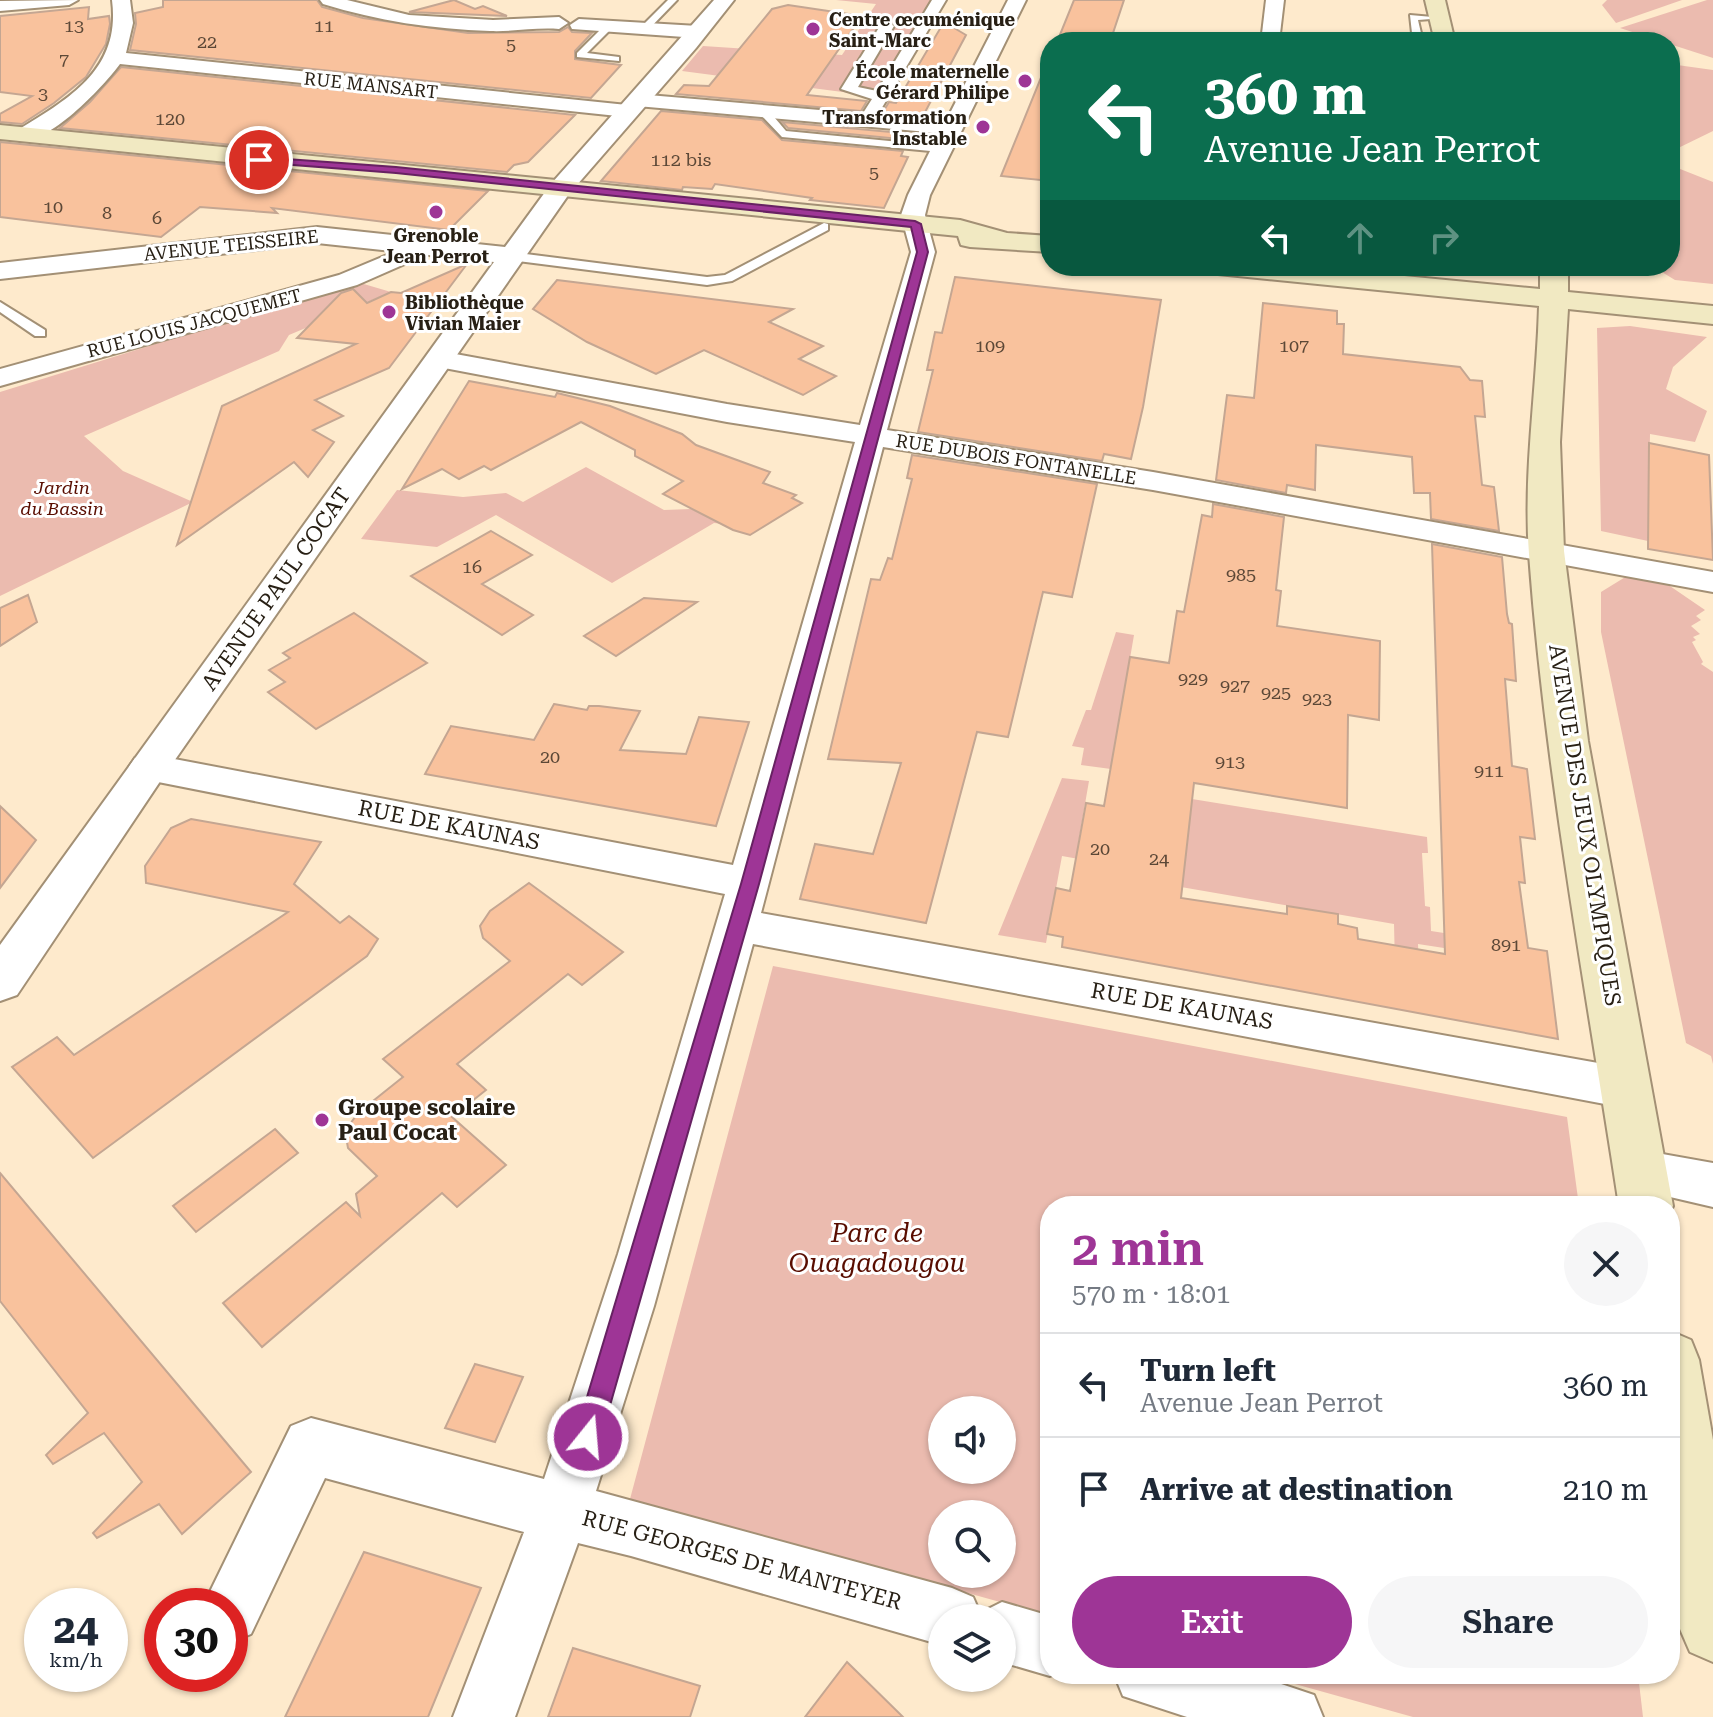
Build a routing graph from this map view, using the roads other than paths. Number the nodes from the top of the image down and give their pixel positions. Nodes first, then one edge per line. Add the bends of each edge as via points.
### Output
1 (69, 0) edge
2 (121, 0) edge
3 (329, 0) edge
4 (673, 0) edge
5 (724, 0) edge
6 (939, 0) edge
7 (1017, 0) edge
8 (1275, 0) edge
9 (535, 2) edge
10 (0, 6) edge
11 (1437, 9) edge
12 (538, 22) junction
13 (559, 23) dead end
14 (579, 25) dead end
15 (887, 26) dead end
16 (608, 27) junction
17 (643, 30) junction
18 (698, 32) junction
19 (1271, 32) edge
20 (1416, 32) edge
21 (1443, 32) edge
22 (115, 58) junction
23 (616, 59) dead end
24 (881, 97) junction
25 (632, 106) junction
26 (765, 113) junction
27 (866, 121) junction
28 (951, 128) junction
29 (0, 132) edge
30 (26, 135) junction
31 (941, 149) junction
32 (557, 193) junction
33 (824, 227) junction
34 (917, 230) junction
35 (1040, 243) edge
36 (379, 252) junction
37 (510, 256) junction
38 (0, 271) edge
39 (1316, 276) edge
40 (1428, 276) edge
41 (1554, 276) edge
42 (1516, 281) edge
43 (1553, 297) junction
44 (0, 306) edge
45 (1713, 315) edge
46 (40, 333) dead end
47 (439, 359) junction
48 (0, 378) edge
49 (872, 435) junction
50 (1544, 442) junction
51 (1546, 551) junction
52 (1713, 582) edge
53 (148, 767) junction
54 (744, 904) junction
55 (0, 982) edge
56 (1626, 1088) junction
57 (1713, 1185) edge
58 (1643, 1188) edge
59 (1680, 1423) edge
60 (561, 1511) junction
61 (242, 1588) edge
62 (928, 1611) edge
63 (1713, 1629) edge
64 (1016, 1636) edge
65 (1040, 1643) edge
66 (1179, 1684) edge
67 (484, 1717) edge
68 (1292, 1717) edge

1 - 10 street
2 - 22 street via 124,36
3 - 12 street via 409,20 493,26
4 - 17 lane
5 - 18 street, AVENUE PAUL COCAT
6 - 24 street
7 - 28 street, RUE GEORGES DE MANTEYER
8 - 19 street
9 - 12 street
11 - 20 lane via 1413,13
11 - 21 main road
12 - 13 street
14 - 16 street
15 - 24 street via 849,89
16 - 17 street
16 - 23 lane via 580,55
17 - 18 street
18 - 25 street, AVENUE PAUL COCAT
22 - 25 street, RUE MANSART
22 - 30 street via 93,86
24 - 27 street
25 - 26 street, RUE MANSART
25 - 32 street, AVENUE PAUL COCAT
26 - 27 street, RUE MANSART
26 - 31 lane via 782,134
27 - 28 street, RUE MANSART
28 - 31 street, RUE GEORGES DE MANTEYER
29 - 30 main road
30 - 32 main road via 288,163 384,179
31 - 34 street, RUE GEORGES DE MANTEYER via 914,209
32 - 33 main road
32 - 34 main road
32 - 37 street, AVENUE PAUL COCAT
33 - 34 main road
33 - 37 lane via 728,278 707,281
34 - 35 main road
34 - 49 street, RUE GEORGES DE MANTEYER via 923,252
36 - 37 street, AVENUE TEISSEIRE via 423,247
36 - 38 street, AVENUE TEISSEIRE via 317,235
36 - 48 street, RUE LOUIS JACQUEMET via 348,280
37 - 47 street, AVENUE PAUL COCAT
39 - 42 main road via 1453,290
40 - 42 main road
41 - 43 main road, AVENUE DES JEUX OLYMPIQUES
42 - 43 main road
42 - 50 main road, AVENUE DES JEUX OLYMPIQUES
43 - 45 main road
43 - 50 main road, AVENUE DES JEUX OLYMPIQUES
44 - 46 lane
47 - 49 street, RUE DUBOIS FONTANELLE
47 - 53 street, AVENUE PAUL COCAT
49 - 51 street, RUE DUBOIS FONTANELLE
49 - 54 street, RUE GEORGES DE MANTEYER
50 - 51 main road, AVENUE DES JEUX OLYMPIQUES
51 - 52 street, RUE DUBOIS FONTANELLE
51 - 56 main road, AVENUE DES JEUX OLYMPIQUES via 1568,741
53 - 54 street, RUE DE KAUNAS
53 - 55 street, AVENUE PAUL COCAT
54 - 56 street, RUE DE KAUNAS
54 - 60 street, RUE GEORGES DE MANTEYER via 588,1437
56 - 58 main road, AVENUE DES JEUX OLYMPIQUES
57 - 58 street
59 - 63 main road
60 - 61 street via 311,1446
60 - 62 street, RUE GEORGES DE MANTEYER
60 - 67 street
64 - 65 street
66 - 68 street

